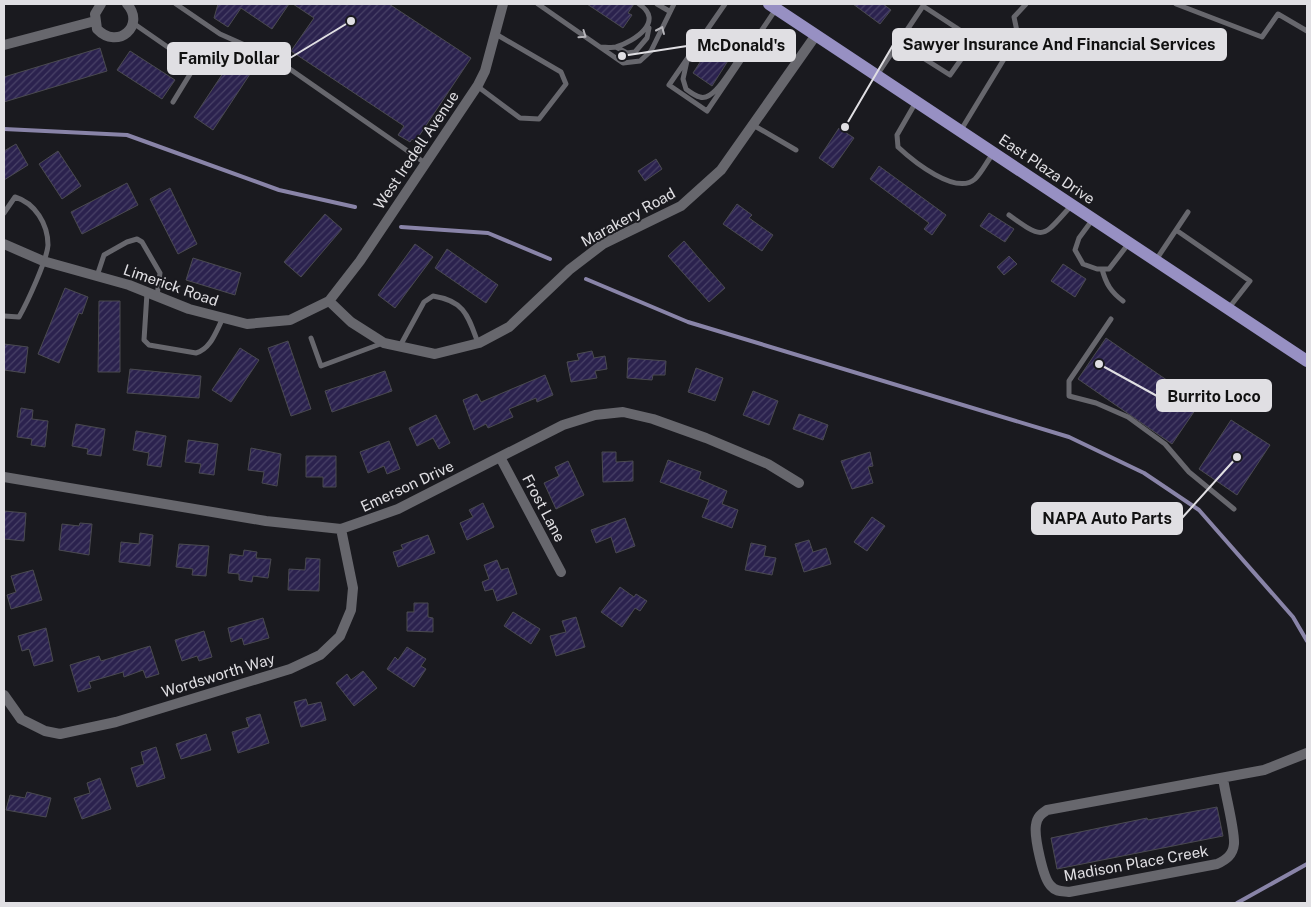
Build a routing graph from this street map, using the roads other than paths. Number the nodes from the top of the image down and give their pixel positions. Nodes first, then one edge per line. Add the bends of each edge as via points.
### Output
1 (101, 4) edge
2 (127, 4) edge
3 (176, 4) edge
4 (503, 4) edge
5 (538, 4) edge
6 (639, 4) edge
7 (657, 4) edge
8 (674, 4) edge
9 (725, 4) edge
10 (1026, 4) edge
11 (1176, 4) edge
12 (544, 6) edge
13 (773, 6) edge
14 (669, 11) junction
15 (95, 21) junction
16 (133, 23) junction
17 (650, 24) junction
18 (1307, 32) edge
19 (494, 33) junction
20 (816, 35) junction
21 (903, 36) junction
22 (4, 45) edge
23 (600, 47) junction
24 (616, 47) junction
25 (749, 48) junction
26 (688, 58) junction
27 (876, 75) junction
28 (477, 86) junction
29 (916, 101) junction
30 (173, 102) dead end
31 (753, 124) junction
32 (960, 131) junction
33 (796, 150) dead end
34 (994, 153) junction
35 (425, 163) junction
36 (1072, 204) junction
37 (1188, 212) dead end
38 (4, 213) edge
39 (1009, 215) dead end
40 (1093, 218) junction
41 (1176, 230) junction
42 (1129, 242) junction
43 (4, 244) edge
44 (1156, 260) junction
45 (43, 261) junction
46 (1102, 269) junction
47 (97, 276) junction
48 (147, 292) junction
49 (157, 296) junction
50 (329, 301) junction
51 (1123, 301) dead end
52 (1228, 309) junction
53 (4, 316) edge
54 (223, 318) junction
55 (1111, 319) dead end
56 (311, 338) dead end
57 (384, 343) junction
58 (479, 343) junction
59 (400, 346) junction
60 (1307, 361) edge
61 (500, 457) junction
62 (4, 477) edge
63 (799, 483) dead end
64 (1234, 509) dead end
65 (341, 530) junction
66 (561, 572) dead end
67 (4, 695) edge
68 (1307, 753) edge
69 (1223, 778) junction

1 - 15 street
2 - 16 street via 134,15
3 - 35 lane via 220,34 274,58
4 - 19 street, West Iredell Avenue
5 - 12 lane
6 - 17 lane via 649,16
7 - 14 lane
8 - 14 lane
9 - 26 lane
10 - 32 lane via 1014,17 1018,36
11 - 18 lane via 1262,36 1278,14
12 -> 23 lane
13 - 20 main road, East Plaza Drive
13 - 25 lane
23 -> 14 lane via 623,63 640,61 651,51
15 - 16 street via 102,34 117,38 130,30
15 - 22 street
16 - 30 lane via 195,66
17 - 24 lane via 646,30
17 - 24 lane via 647,38 635,52 626,53
19 - 28 street, West Iredell Avenue
19 - 28 lane via 561,72 566,84 539,119 520,118
20 - 27 main road, East Plaza Drive
20 - 31 street, Marakery Road
21 - 21 lane via 923,6 972,38 972,44 950,75 920,56
21 - 27 lane
23 - 24 lane
25 - 26 lane via 714,93 707,97 700,98 686,89 684,79
25 - 26 lane via 706,111 669,85
27 - 29 main road, East Plaza Drive
28 - 35 street, West Iredell Avenue
29 - 32 main road, East Plaza Drive
29 - 34 lane via 897,135 898,147 906,154 951,184 962,185 974,180
31 - 33 lane
31 - 58 street, Marakery Road via 721,170 681,206 603,244 569,270 509,326
32 - 34 main road, East Plaza Drive
34 - 36 main road, East Plaza Drive
35 - 50 street, West Iredell Avenue via 360,261
36 - 39 lane via 1049,229 1041,233 1033,233
36 - 40 main road, East Plaza Drive
37 - 41 lane
38 - 45 lane via 15,197 34,208 46,226 48,246
40 - 42 main road, East Plaza Drive
40 - 46 lane via 1079,238 1076,250 1083,264
41 - 44 lane
41 - 52 lane via 1250,281
42 - 44 main road, East Plaza Drive
42 - 46 lane via 1109,269
43 - 45 street, Limerick Road
44 - 52 main road, East Plaza Drive
45 - 47 street, Limerick Road
45 - 53 lane via 19,317
46 - 51 lane via 1112,292
47 - 48 street, Limerick Road
47 - 49 lane via 104,255 127,242 138,240 160,273
48 - 49 street, Limerick Road
48 - 54 lane via 144,340 149,345 196,353 210,342
49 - 54 street, Limerick Road via 188,309
50 - 54 street, Limerick Road via 290,320 247,324
50 - 57 street, Marakery Road via 351,322
52 - 60 main road, East Plaza Drive
55 - 64 lane via 1069,381 1069,396 1096,402 1128,417 1166,444 1189,472
56 - 57 lane via 322,366
57 - 59 street, Marakery Road
58 - 59 street, Marakery Road via 435,354
58 - 59 lane via 466,311 446,298 433,296 424,302
61 - 63 street, Emerson Drive via 563,425 595,415 623,412 706,438 768,464
61 - 65 street, Emerson Drive via 398,509
61 - 66 street, Frost Lane
62 - 65 street, Emerson Drive via 266,521
65 - 67 street, Wordsworth Way via 353,588 351,610 340,636 320,655 290,669 126,719 60,734 21,720
68 - 69 street via 1264,770
69 - 69 street, Madison Place Creek via 1047,810 1039,815 1036,825 1044,876 1050,886 1069,892 1226,860 1234,844

